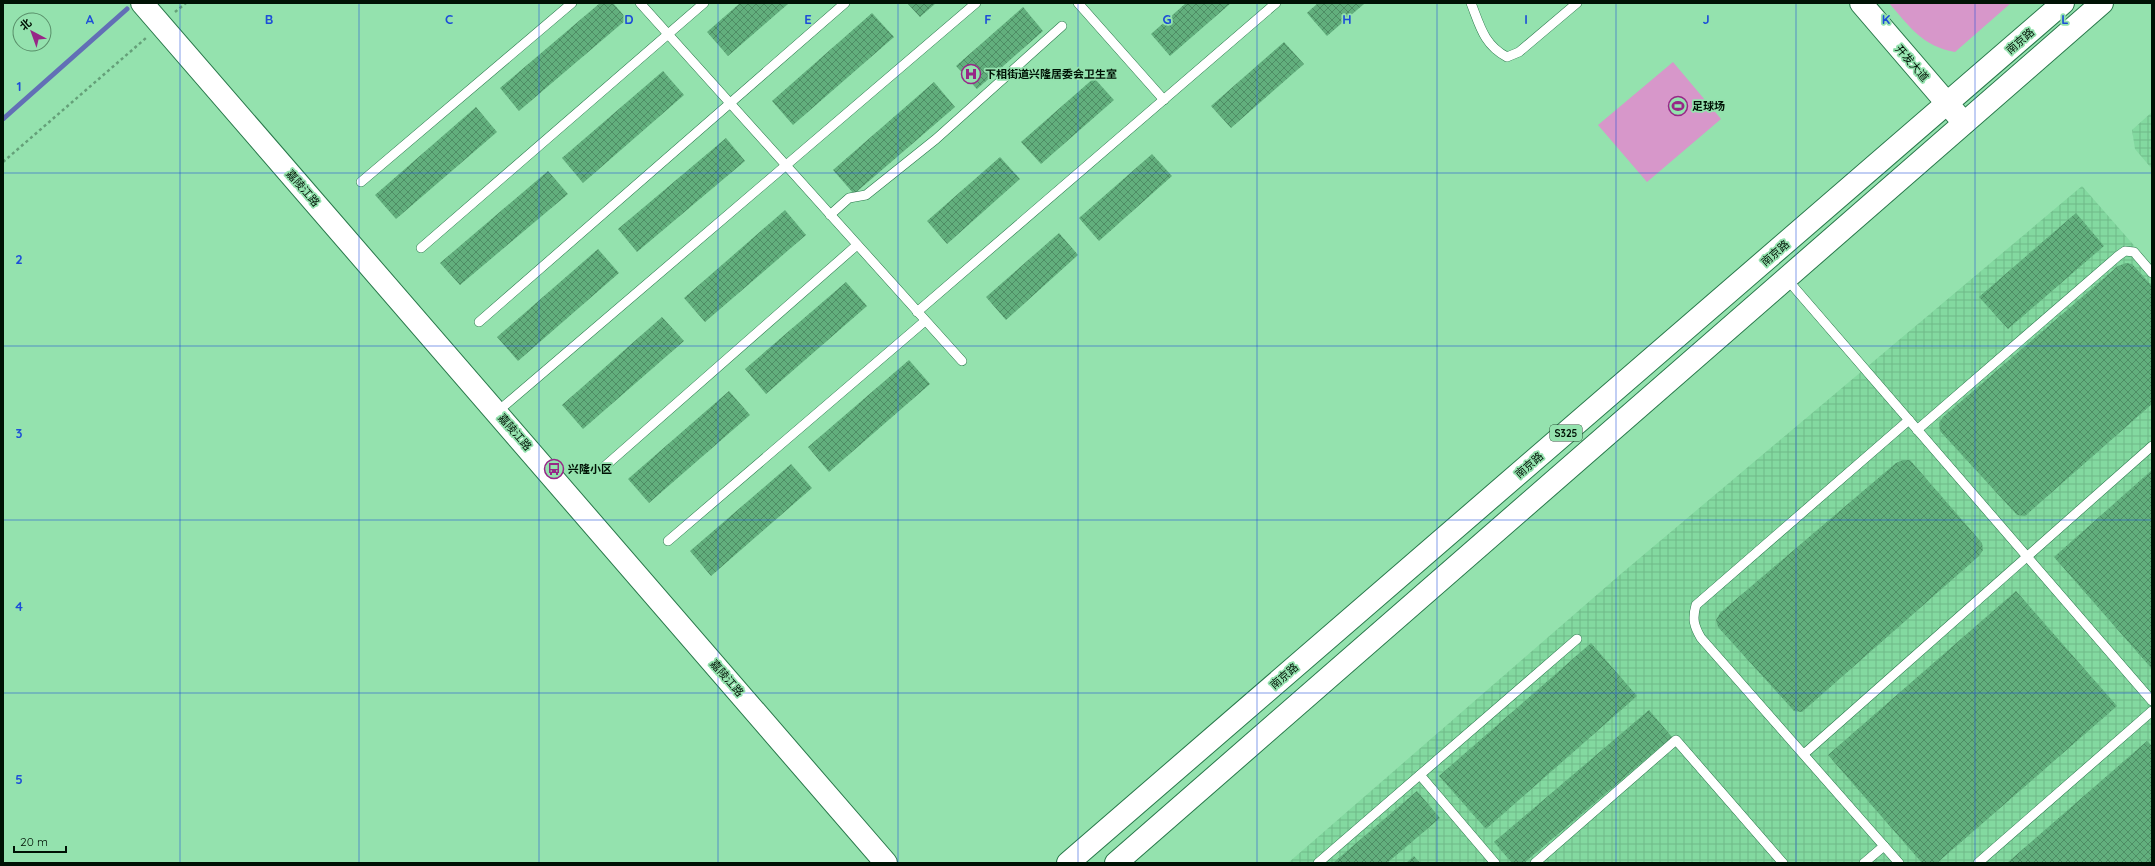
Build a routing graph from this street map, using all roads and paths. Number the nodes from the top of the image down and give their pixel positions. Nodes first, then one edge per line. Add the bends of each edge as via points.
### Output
1 (142, 3) edge
2 (186, 3) edge
3 (572, 3) edge
4 (640, 3) edge
5 (704, 3) edge
6 (845, 3) edge
7 (976, 3) edge
8 (1276, 3) edge
9 (1472, 3) edge
10 (1577, 3) edge
11 (1861, 3) edge
12 (2063, 3) edge
13 (2102, 3) edge
14 (1081, 4) edge
15 (161, 25) junction
16 (1062, 26) dead end
17 (668, 34) junction
18 (1164, 100) junction
19 (730, 103) junction
20 (1948, 104) junction
21 (1964, 123) junction
22 (3, 162) edge
23 (786, 165) junction
24 (361, 182) dead end
25 (830, 214) junction
26 (857, 245) junction
27 (421, 248) dead end
28 (2152, 273) edge
29 (1786, 278) junction
30 (917, 312) junction
31 (925, 321) junction
32 (479, 322) dead end
33 (962, 362) dead end
34 (497, 412) junction
35 (1908, 420) junction
36 (1917, 430) junction
37 (2152, 446) edge
38 (604, 467) dead end
39 (668, 541) dead end
40 (2027, 557) junction
41 (1577, 638) dead end
42 (2152, 701) edge
43 (2152, 711) edge
44 (1804, 754) junction
45 (1420, 775) junction
46 (1884, 846) junction
47 (886, 863) edge
48 (1068, 863) edge
49 (1116, 863) edge
50 (1318, 863) edge
51 (1495, 863) edge
52 (1535, 863) edge
53 (1783, 863) edge
54 (1864, 863) edge
55 (1899, 863) edge
56 (1978, 863) edge

1 - 15 main road, 嘉陵江路
2 - 15 path
3 - 24 lane
4 - 17 lane
5 - 17 lane
6 - 19 lane
7 - 23 lane
8 - 18 lane
9 - 10 lane via 1481,29 1494,50 1507,57 1519,52
11 - 20 main road, 开发大道
12 - 20 main road, 南京路 / S325
13 - 21 main road, S325
14 - 18 lane
15 - 22 path
15 - 34 main road, 嘉陵江路
16 - 25 lane via 936,139 866,195 849,198
17 - 19 lane
17 - 27 lane
18 - 30 lane
19 - 23 lane
19 - 32 lane
20 - 21 main road, 开发大道
20 - 48 main road, 南京路 / S325
21 - 29 main road, S325
23 - 25 lane
23 - 34 lane
25 - 26 lane
26 - 30 lane
26 - 38 lane
28 - 36 lane via 2134,252 2125,251
29 - 35 lane
29 - 49 main road, S325
30 - 31 lane
31 - 33 lane
31 - 39 lane
34 - 47 main road, 嘉陵江路
35 - 36 lane
35 - 44 lane via 1696,605 1693,618 1701,638
36 - 40 lane
37 - 40 lane
40 - 42 lane
40 - 44 lane
41 - 45 lane
43 - 56 lane
44 - 46 lane
45 - 50 lane
45 - 51 lane
46 - 54 lane
46 - 55 lane
52 - 53 lane via 1676,740

